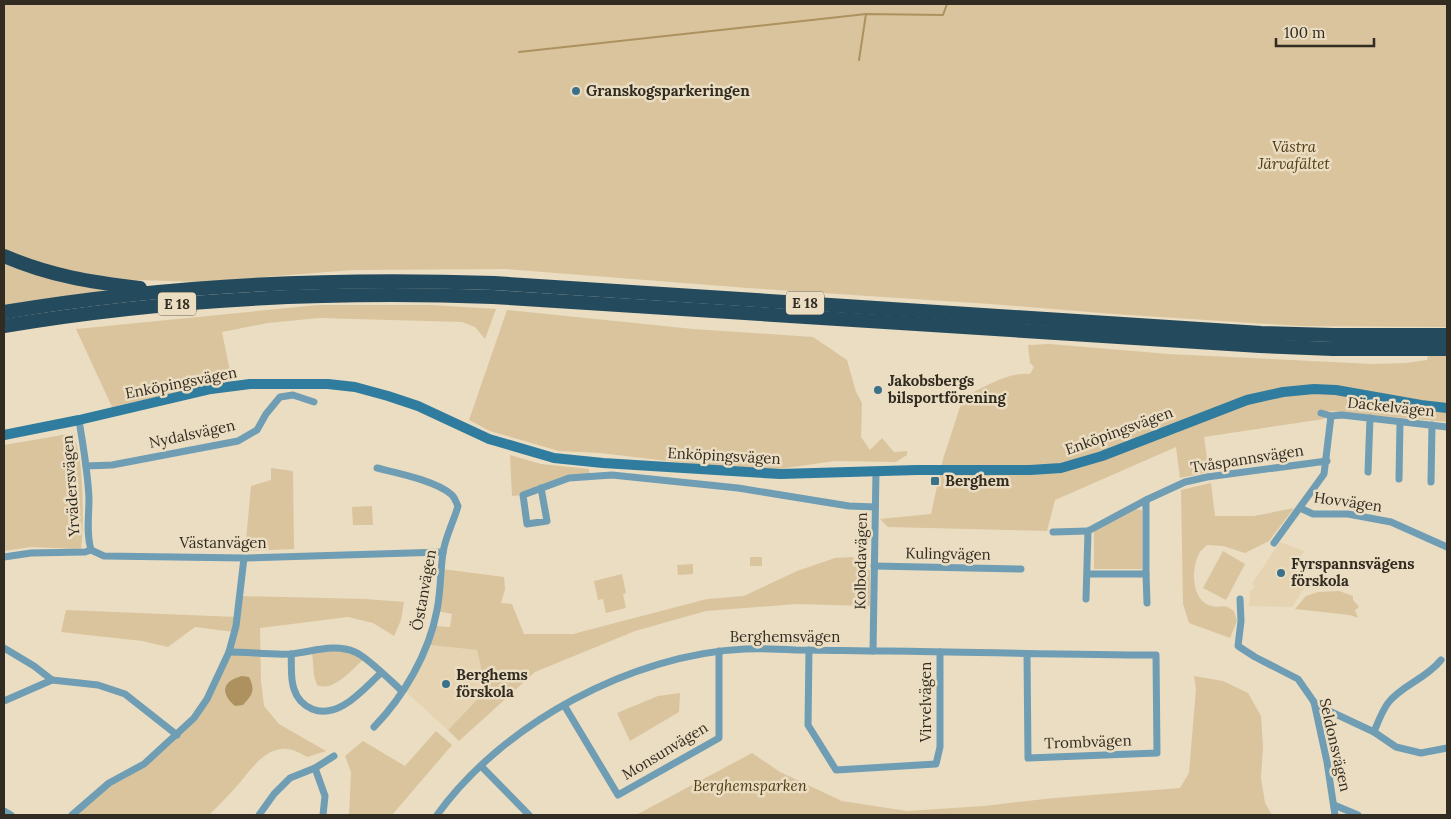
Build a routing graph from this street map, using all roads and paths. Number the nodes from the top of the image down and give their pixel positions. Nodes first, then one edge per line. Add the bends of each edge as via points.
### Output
1 (4, 256) edge
2 (164, 291) junction
3 (4, 312) edge
4 (33, 321) junction
5 (4, 326) edge
6 (4, 330) edge
7 (1447, 335) edge
8 (1447, 349) edge
9 (314, 402) dead end
10 (1447, 408) edge
11 (1321, 413) dead end
12 (1331, 416) junction
13 (1370, 418) junction
14 (79, 420) junction
15 (1400, 422) junction
16 (1432, 425) junction
17 (1447, 427) edge
18 (4, 435) edge
19 (1326, 461) junction
20 (86, 466) junction
21 (377, 468) dead end
22 (876, 471) junction
23 (1368, 472) dead end
24 (1399, 479) dead end
25 (1431, 482) dead end
26 (541, 488) junction
27 (1146, 500) junction
28 (875, 507) junction
29 (1300, 508) junction
30 (1088, 531) junction
31 (1053, 532) dead end
32 (1274, 543) dead end
33 (1447, 547) edge
34 (92, 550) junction
35 (443, 552) junction
36 (4, 557) edge
37 (244, 558) junction
38 (874, 566) junction
39 (1021, 569) dead end
40 (1087, 574) junction
41 (1146, 574) junction
42 (1086, 599) dead end
43 (1240, 599) dead end
44 (1147, 603) dead end
45 (4, 648) edge
46 (809, 650) junction
47 (719, 651) junction
48 (873, 651) junction
49 (229, 652) junction
50 (940, 652) junction
51 (291, 654) junction
52 (1026, 654) junction
53 (1156, 656) joint
54 (1441, 660) dead end
55 (381, 673) junction
56 (52, 680) junction
57 (402, 692) junction
58 (4, 701) edge
59 (1314, 702) junction
60 (564, 705) junction
61 (374, 727) dead end
62 (1374, 732) junction
63 (177, 735) junction
64 (1447, 748) edge
65 (334, 756) dead end
66 (481, 766) junction
67 (315, 768) junction
68 (1334, 805) junction
69 (4, 811) edge
70 (11, 815) edge
71 (72, 815) edge
72 (258, 815) edge
73 (323, 815) edge
74 (437, 815) edge
75 (529, 815) edge
76 (1335, 815) edge
77 (1358, 815) edge

1 - 2 highway via 44,272
2 - 3 highway, E 18
2 - 7 highway, E 18 via 337,281 452,282 1261,333
4 - 5 highway, E 18
4 - 6 highway
4 - 8 highway, E 18 via 156,305 228,300 442,295 1260,346
9 - 20 street, Nydalsvägen via 293,395 280,398 257,430 238,441 112,465
10 - 22 street, Enköpingsvägen via 1336,390 1283,392 1247,400 1102,456 1061,468
11 - 12 street, Däckelvägen
12 - 13 street, Däckelvägen
12 - 19 street
13 - 15 street, Däckelvägen
13 - 23 street
14 - 18 street, Enköpingsvägen
14 - 20 street, Yrvädersvägen
14 - 22 street, Enköpingsvägen via 211,389 250,384 328,384 388,396 418,406 489,439 554,458 780,474
15 - 16 street, Däckelvägen
15 - 24 street
16 - 17 street, Däckelvägen
16 - 25 street
19 - 27 street, Tvåspannsvägen via 1207,477 1185,482
19 - 29 street via 1324,474
20 - 34 street, Yrvädersvägen via 88,540
21 - 35 street, Östanvägen via 421,480 454,496 458,506
22 - 28 street, Kolbodavägen
26 - 26 street via 523,495 526,524 547,521
26 - 28 street via 569,478 612,475
27 - 30 street, Tvåspannsvägen
27 - 41 street
28 - 38 street, Kolbodavägen
29 - 32 street
29 - 33 street, Hovvägen via 1313,514 1348,514 1391,522
30 - 31 street, Tvåspannsvägen
30 - 40 street
34 - 36 street, Västanvägen
34 - 37 street, Västanvägen via 104,556
35 - 37 street, Västanvägen
35 - 57 street, Östanvägen via 434,625 425,650
37 - 49 street via 236,626
38 - 39 street, Kulingvägen
38 - 48 street, Kolbodavägen
40 - 41 street
40 - 42 street
41 - 44 street
43 - 59 street, Seldonsvägen via 1238,646 1298,679
45 - 56 street
46 - 47 street, Berghemsvägen via 746,648
46 - 48 street, Berghemsvägen
46 - 50 street, Virvelvägen via 808,725 836,770 936,764 940,747
47 - 60 street, Berghemsvägen via 668,660 622,676
47 - 60 street, Monsunvägen via 719,738 618,795
48 - 50 street, Berghemsvägen
49 - 51 street
49 - 63 street via 207,699
50 - 52 street, Berghemsvägen
51 - 55 street via 342,648 357,652
51 - 55 street via 294,689 299,701 316,710 336,709 357,696
52 - 53 street, Berghemsvägen
52 - 53 street, Trombvägen via 1028,758 1157,753
54 - 62 street via 1432,671 1388,702
55 - 57 street
56 - 58 street
56 - 63 street via 98,685 125,694
57 - 61 street, Östanvägen
59 - 62 street
59 - 68 street, Seldonsvägen
60 - 66 street, Berghemsvägen via 524,730
62 - 64 street via 1396,747 1420,754
63 - 71 street via 144,764 109,783
65 - 67 street
66 - 74 street, Berghemsvägen
66 - 75 street
67 - 72 street via 290,778
67 - 73 street via 325,796
68 - 76 street, Seldonsvägen
68 - 77 street
69 - 70 street

